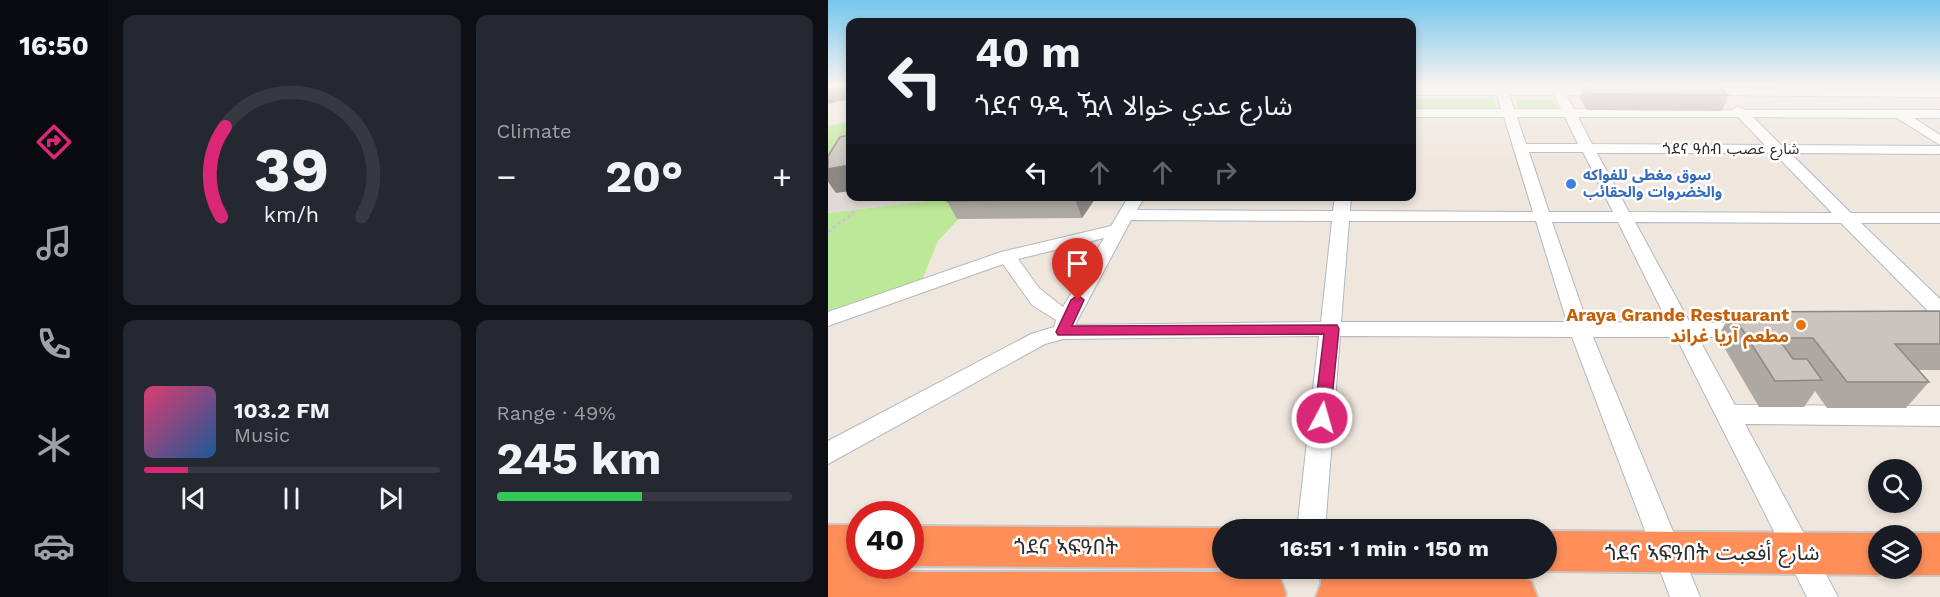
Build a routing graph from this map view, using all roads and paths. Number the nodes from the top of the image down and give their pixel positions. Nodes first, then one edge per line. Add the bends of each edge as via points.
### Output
1 (1416, 113) edge
2 (1509, 113) junction
3 (1571, 113) junction
4 (1742, 113) junction
5 (1899, 114) junction
6 (1940, 114) edge
7 (1940, 141) edge
8 (1522, 148) junction
9 (1588, 148) junction
10 (1778, 150) junction
11 (1940, 150) edge
12 (1134, 201) edge
13 (1342, 207) edge
14 (857, 210) dead end
15 (1626, 217) junction
16 (1545, 218) junction
17 (1848, 218) junction
18 (1940, 218) edge
19 (1123, 222) junction
20 (828, 232) edge
21 (1007, 255) junction
22 (828, 319) edge
23 (1936, 322) edge
24 (1065, 324) junction
25 (1331, 329) junction
26 (1579, 329) junction
27 (1765, 329) edge
28 (1683, 330) junction
29 (1726, 414) junction
30 (1940, 416) edge
31 (828, 453) edge
32 (1312, 519) edge
33 (828, 545) edge
34 (846, 545) edge
35 (924, 546) edge
36 (1212, 548) edge
37 (1557, 551) edge
38 (1668, 553) junction
39 (1800, 553) junction
40 (1868, 554) edge
41 (1922, 554) edge
42 (1940, 554) edge
43 (846, 576) edge
44 (1343, 579) edge
45 (1265, 586) edge
46 (832, 594) edge
47 (1338, 597) edge
48 (1350, 597) edge
49 (1383, 597) edge
50 (1396, 597) edge
51 (1515, 597) edge
52 (1685, 597) edge
53 (1823, 597) edge

1 - 2 street
2 - 3 street
2 - 8 street
3 - 4 street
3 - 9 street
4 - 5 street
4 - 10 street
5 - 6 street
5 - 7 street
8 - 9 street, ጎደና ዓሰብ شارع عصب
8 - 16 street
9 - 10 street, ጎደና ዓሰብ شارع عصب
9 - 15 street
10 - 11 street, ጎደና ዓሰብ شارع عصب
10 - 17 street
12 - 19 street
13 - 16 street
13 - 19 street
13 - 25 street
14 - 20 path
15 - 16 street
15 - 17 street
15 - 28 street
16 - 26 street
17 - 18 street
17 - 23 street
19 - 21 street
19 - 24 street
21 - 22 street
21 - 24 street via 1038,302
24 - 25 street
24 - 31 street
25 - 26 street
25 - 32 street
26 - 28 street
26 - 38 street
27 - 28 street
28 - 29 street
29 - 30 street
29 - 39 street
33 - 34 highway
35 - 36 highway, ጎደና ኣፍዓበት
37 - 38 highway, ጎደና ኣፍዓበት شارع أفعبت
38 - 39 highway, ጎደና ኣፍዓበት شارع أفعبت
38 - 52 street
39 - 40 highway, ጎደና ኣፍዓበት شارع أفعبت
39 - 53 street
41 - 42 highway
43 - 46 highway
44 - 47 highway
45 - 46 highway via 1224,592
48 - 49 highway
50 - 51 highway

